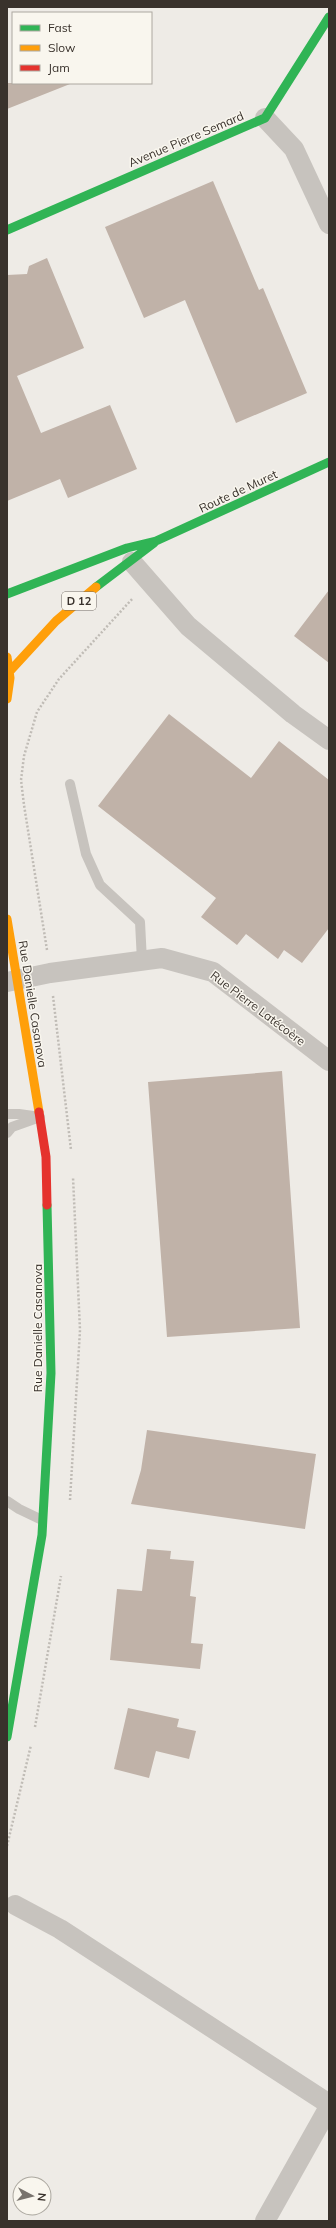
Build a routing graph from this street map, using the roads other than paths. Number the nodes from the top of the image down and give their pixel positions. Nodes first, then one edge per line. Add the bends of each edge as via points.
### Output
1 (329, 17) edge
2 (265, 118) junction
3 (329, 224) edge
4 (7, 230) edge
5 (329, 462) edge
6 (156, 541) junction
7 (132, 562) junction
8 (7, 594) edge
9 (7, 656) edge
10 (10, 671) junction
11 (7, 699) edge
12 (329, 740) edge
13 (70, 784) dead end
14 (7, 919) edge
15 (142, 961) junction
16 (12, 981) edge
17 (329, 1061) edge
18 (7, 1114) edge
19 (40, 1117) junction
20 (7, 1134) edge
21 (7, 1501) edge
22 (42, 1520) junction
23 (8, 1731) edge
24 (15, 1905) dead end
25 (329, 2106) edge
26 (265, 2221) edge

1 - 2 street
2 - 3 street via 294,149
2 - 4 street, Avenue Pierre Semard
5 - 6 street, Route de Muret / D 12
6 - 7 street, Route de Muret / D 12
6 - 8 street, Route de Muret / D 12 via 127,548
7 - 10 street, Route de Muret / D 12 via 85,595 49,628
7 - 12 street via 188,626 293,714
9 - 10 street
10 - 11 street
13 - 15 lane via 86,854 100,886 140,922
14 - 16 street, Rue Danielle Casanova
15 - 16 street, Rue Pierre Latécoère via 50,973
15 - 17 street, Rue Pierre Latécoère via 162,958 213,972
16 - 19 street, Rue Danielle Casanova
18 - 19 lane
19 - 20 lane via 12,1127
19 - 22 street, Rue Danielle Casanova via 46,1157 51,1373
21 - 22 lane
22 - 23 street, Rue Danielle Casanova via 42,1535
24 - 25 street via 60,1929
25 - 26 street

